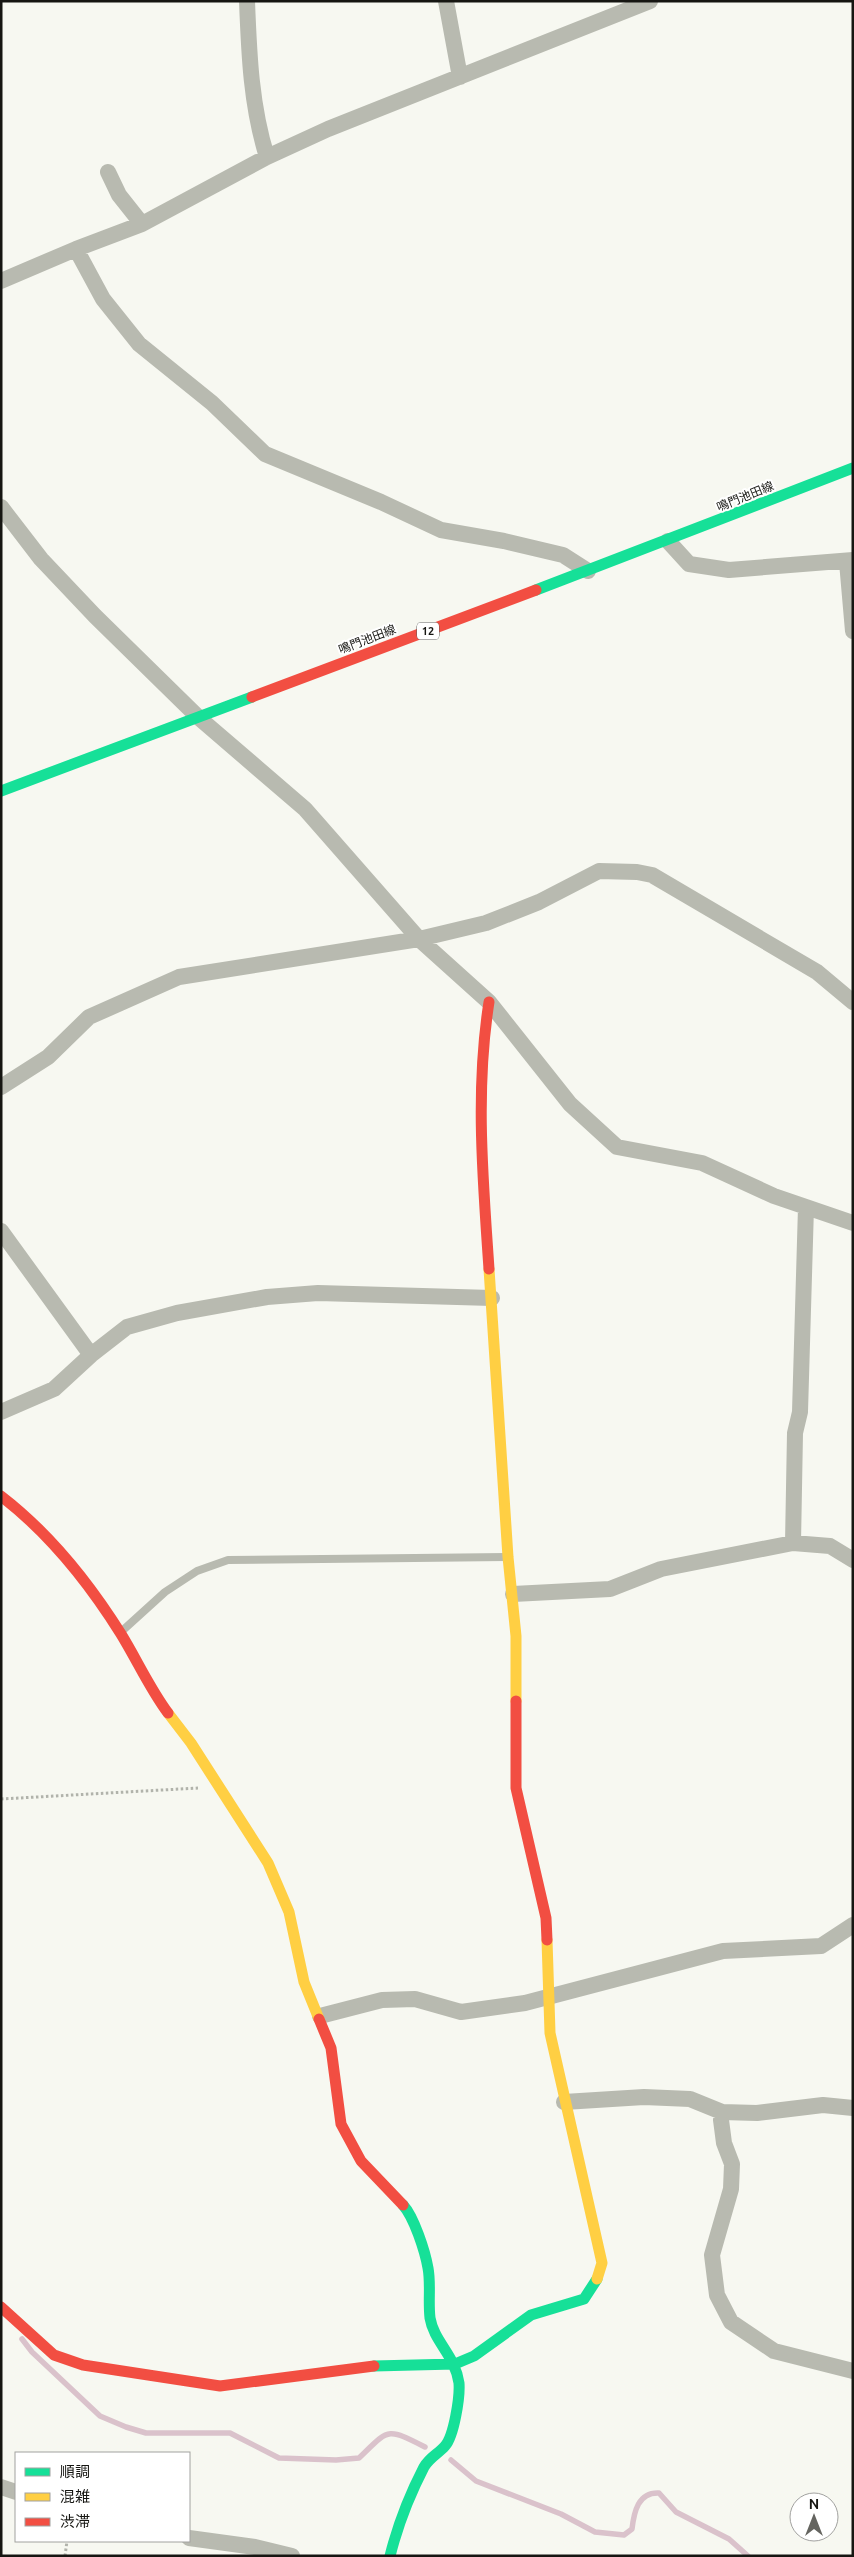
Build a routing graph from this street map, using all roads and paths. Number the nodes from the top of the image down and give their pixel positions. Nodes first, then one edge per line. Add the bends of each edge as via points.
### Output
1 (247, 1) edge
2 (446, 1) edge
3 (650, 1) edge
4 (460, 77) junction
5 (267, 157) junction
6 (108, 172) dead end
7 (142, 224) junction
8 (76, 249) junction
9 (1, 281) edge
10 (853, 468) edge
11 (1, 507) edge
12 (668, 541) junction
13 (850, 561) edge
14 (588, 571) junction
15 (853, 631) edge
16 (198, 717) junction
17 (1, 791) edge
18 (419, 939) junction
19 (490, 1002) junction
20 (853, 1002) edge
21 (1, 1087) edge
22 (806, 1207) junction
23 (853, 1223) edge
24 (1, 1231) edge
25 (492, 1298) junction
26 (91, 1355) junction
27 (1, 1412) edge
28 (1, 1496) edge
29 (794, 1543) junction
30 (508, 1557) junction
31 (853, 1560) edge
32 (513, 1594) junction
33 (120, 1633) junction
34 (217, 1783) junction
35 (1, 1799) edge
36 (853, 1925) edge
37 (548, 1997) junction
38 (320, 2016) junction
39 (564, 2102) junction
40 (853, 2108) edge
41 (722, 2112) junction
42 (1, 2307) edge
43 (456, 2364) junction
44 (853, 2371) edge
45 (1, 2487) edge
46 (15, 2492) edge
47 (190, 2538) edge
48 (67, 2542) edge
49 (65, 2556) edge
50 (292, 2556) edge
51 (390, 2556) edge

1 - 5 street via 250,71 259,132
2 - 4 street
3 - 4 street
4 - 5 street via 328,129
5 - 7 street
6 - 7 street via 119,195
7 - 8 street
8 - 9 street
8 - 14 street via 102,299 139,344 212,403 265,454 441,530 563,555
10 - 12 street, 鳴門池田線 / 12
11 - 16 street via 42,559 95,616
12 - 13 street via 689,564 728,570
12 - 14 street, 鳴門池田線 / 12
13 - 15 street
14 - 16 street, 鳴門池田線 / 12
16 - 17 street, 鳴門池田線 / 12
16 - 18 street via 304,809
18 - 19 street
18 - 20 street via 486,922 540,902 599,871 652,874 817,972
18 - 21 street via 178,977 89,1017 48,1057
19 - 22 street via 570,1104 617,1147 702,1163
19 - 25 street via 485,1028 480,1135
22 - 23 street
22 - 29 street via 800,1412 795,1433
24 - 26 street
25 - 26 street via 318,1292 267,1297 177,1313 127,1327
25 - 30 street
26 - 27 street via 54,1389
28 - 33 street via 29,1518 80,1576
29 - 31 street via 830,1546
29 - 32 street via 661,1569 610,1589
30 - 32 street
30 - 33 lane via 228,1560 197,1571 165,1592
32 - 37 street via 516,1788 546,1918
33 - 34 street via 162,1705
34 - 35 path via 207,1788
34 - 38 street via 268,1863 289,1912 304,1982
36 - 37 street via 821,1946 723,1951
37 - 38 street via 461,2012 414,2000 382,2000
37 - 39 street via 550,2034
38 - 43 street via 331,2048 341,2124 361,2161 407,2209 428,2268 430,2319 439,2341
39 - 41 street via 644,2097 690,2099
39 - 43 street via 602,2263 596,2282 584,2299 531,2315 474,2356
40 - 41 street via 823,2105 757,2113
41 - 44 street via 724,2143 732,2164 731,2189 712,2255 717,2294 731,2322 774,2351
42 - 43 street via 54,2355 83,2365 220,2386 367,2366
43 - 51 street via 459,2385 455,2420 446,2445 431,2456 400,2517
45 - 46 street
47 - 50 street
48 - 49 path

